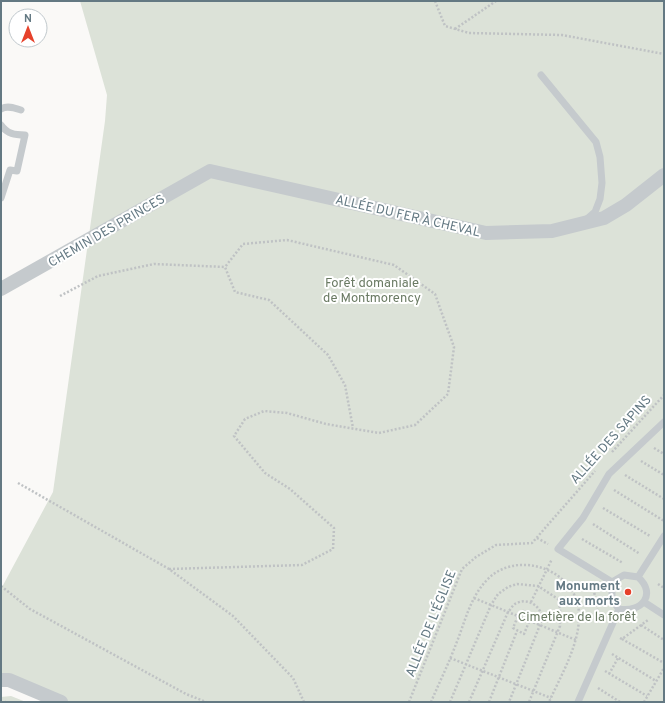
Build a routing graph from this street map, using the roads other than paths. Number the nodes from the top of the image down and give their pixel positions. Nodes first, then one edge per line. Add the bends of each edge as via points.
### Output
1 (541, 75) dead end
2 (1, 108) edge
3 (21, 110) dead end
4 (1, 125) edge
5 (210, 171) joint
6 (664, 175) edge
7 (1, 198) edge
8 (580, 224) junction
9 (1, 289) edge
10 (664, 422) edge
11 (662, 539) edge
12 (639, 575) junction
13 (612, 582) junction
14 (644, 602) junction
15 (619, 609) junction
16 (664, 614) edge
17 (1, 680) edge
18 (61, 702) edge
19 (578, 702) edge

1 - 8 lane via 596,142 600,157 600,199 595,212
2 - 3 lane via 14,107
4 - 7 lane via 10,134 25,135 17,171 10,170
5 - 8 street, ALLÉE DU FER À CHEVAL via 486,233 552,232
5 - 9 street, CHEMIN DES PRINCES
6 - 8 street, ALLÉE DU FER À CHEVAL via 626,205 604,218
10 - 13 lane via 615,468 603,483 583,518 558,549
11 - 12 lane
12 - 13 lane via 624,575
12 - 14 lane via 646,588
13 - 15 lane via 612,600
14 - 15 lane via 635,609
14 - 16 lane
15 - 19 lane
17 - 18 street via 8,680

